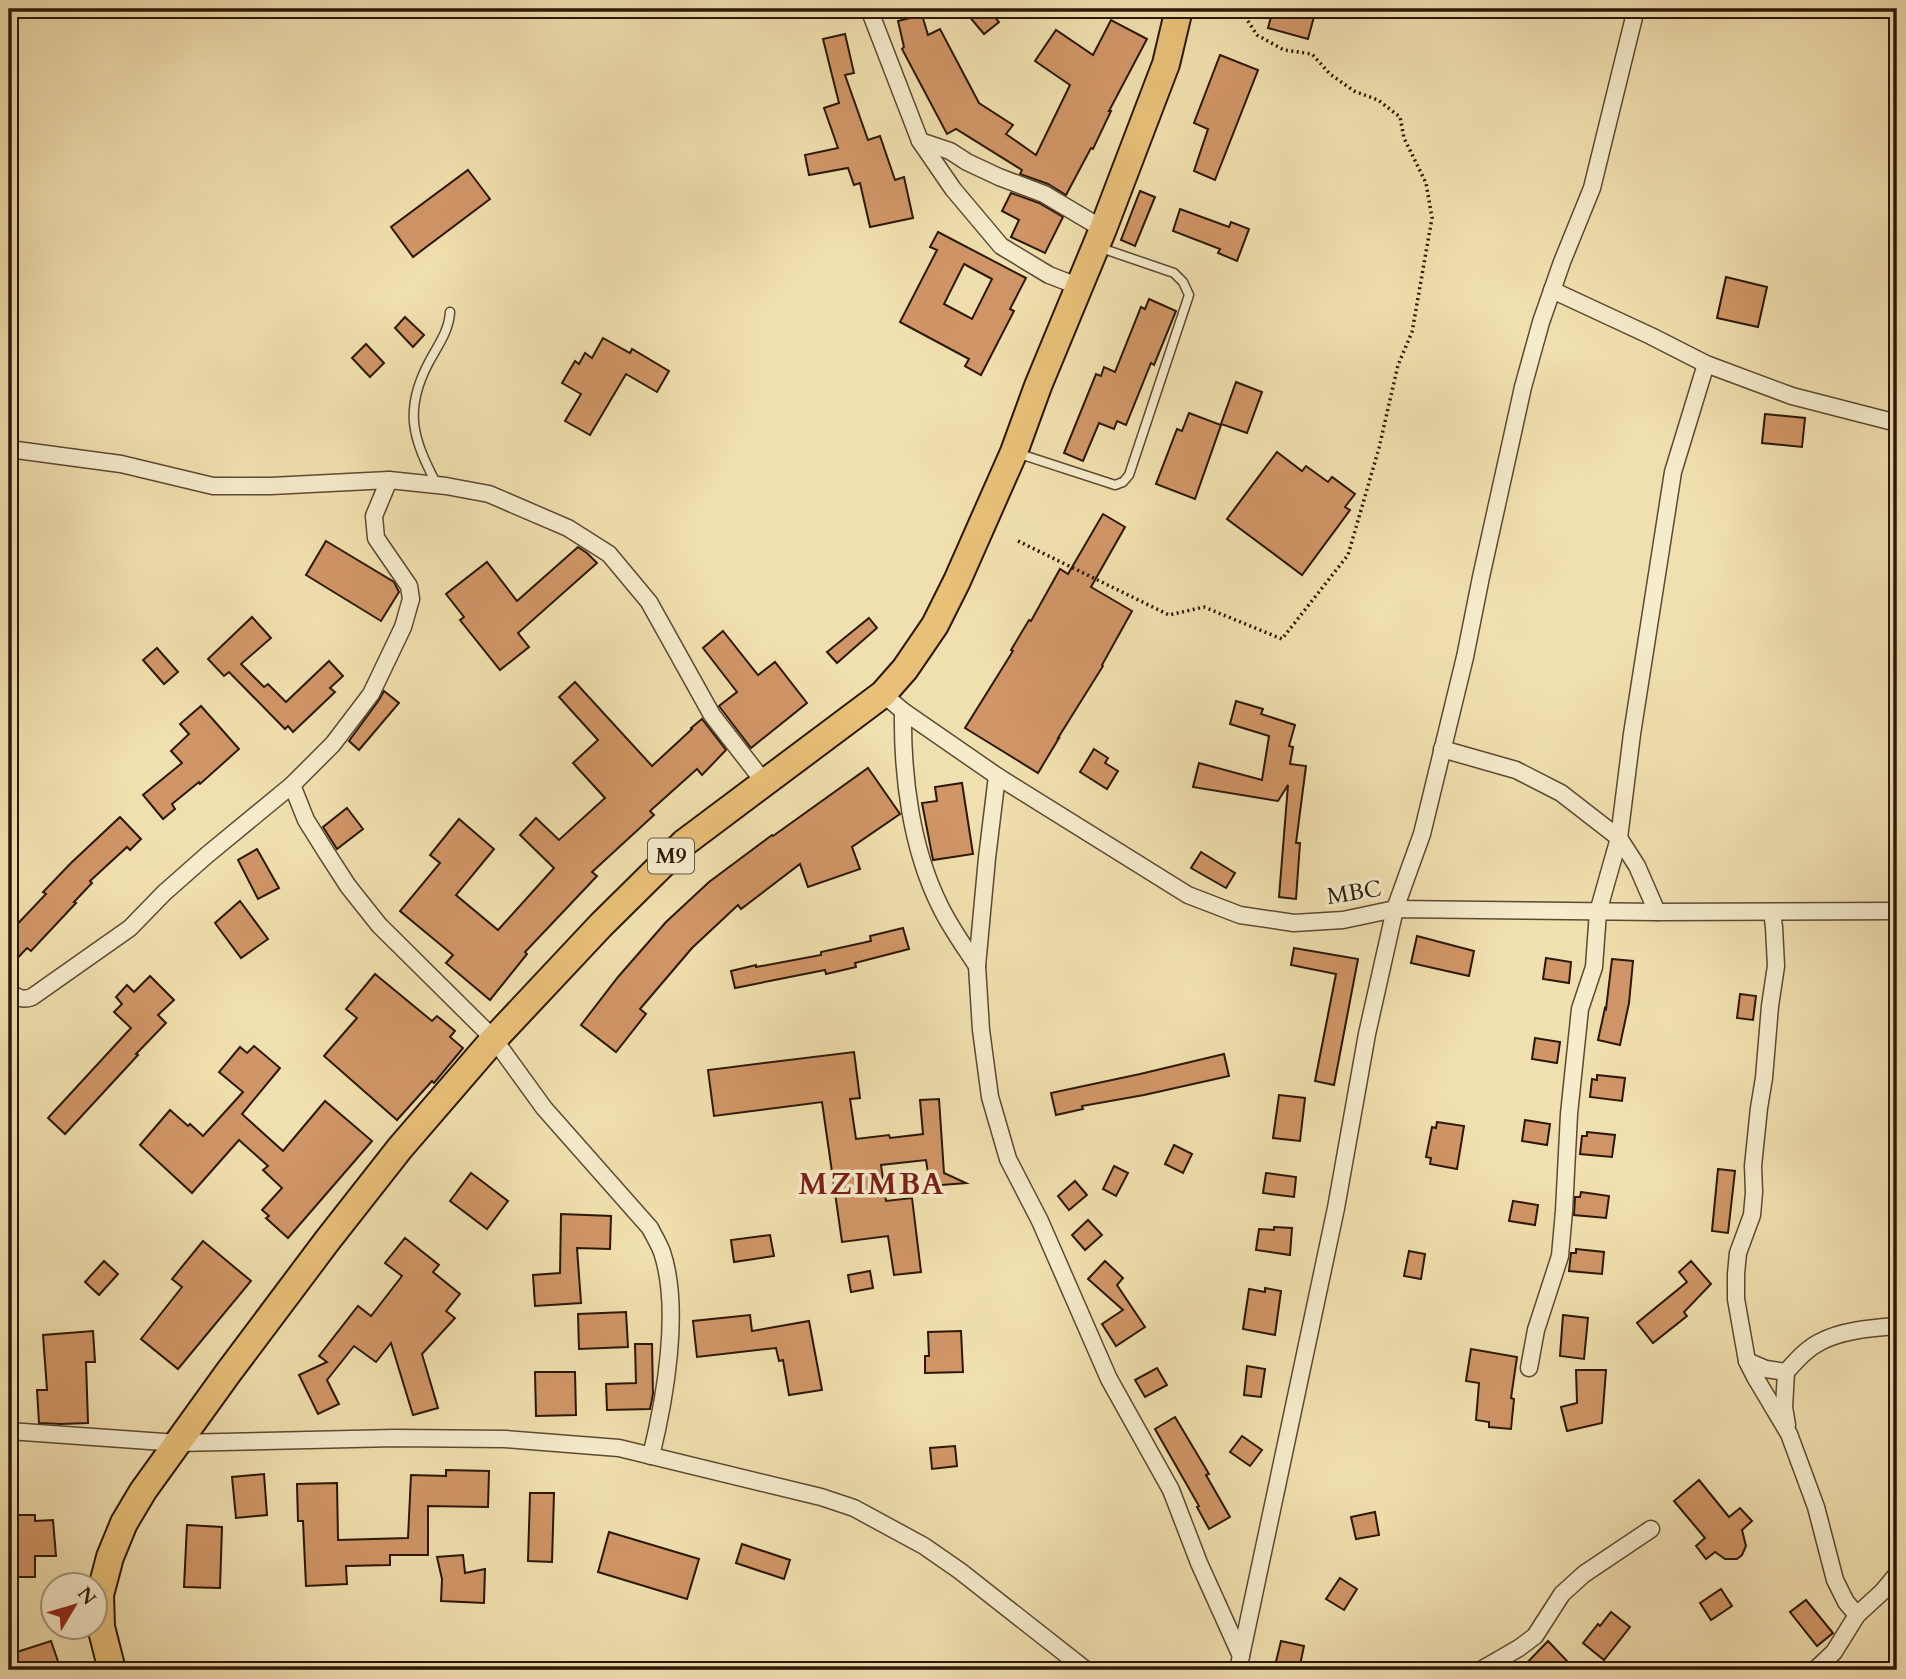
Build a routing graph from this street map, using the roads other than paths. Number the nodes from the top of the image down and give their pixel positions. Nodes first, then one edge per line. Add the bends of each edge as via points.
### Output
1 (869, 9) edge
2 (1179, 9) edge
3 (1636, 9) edge
4 (920, 141) junction
5 (1099, 238) junction
6 (1080, 287) junction
7 (1552, 290) junction
8 (450, 312) dead end
9 (1706, 365) junction
10 (1897, 424) edge
11 (9, 449) edge
12 (1014, 453) junction
13 (389, 480) junction
14 (437, 485) junction
15 (893, 702) junction
16 (1442, 749) junction
17 (997, 776) junction
18 (764, 782) junction
19 (292, 785) junction
20 (1619, 838) junction
21 (1395, 909) junction
22 (1897, 911) edge
23 (1598, 912) junction
24 (1657, 912) junction
25 (1772, 912) junction
26 (977, 966) junction
27 (9, 992) edge
28 (494, 1039) junction
29 (1897, 1326) edge
30 (1747, 1360) junction
31 (1529, 1368) dead end
32 (1786, 1372) junction
33 (9, 1431) edge
34 (1788, 1434) junction
35 (178, 1443) junction
36 (651, 1456) junction
37 (1651, 1530) dead end
38 (1897, 1574) edge
39 (1857, 1615) junction
40 (1239, 1663) edge
41 (112, 1670) edge
42 (1086, 1670) edge
43 (1481, 1670) edge
44 (1815, 1670) edge

1 - 4 street
2 - 5 main road, M9 via 1166,64
3 - 7 street via 1592,188
4 - 5 street via 1044,194
4 - 6 street via 1001,246 1049,275
5 - 6 main road, M9
5 - 12 lane via 1174,273 1189,295 1129,475 1115,485
6 - 12 main road, M9
7 - 9 street
7 - 16 street via 1523,387
8 - 14 lane via 449,326 418,383 413,408 414,431
9 - 10 street via 1791,396
9 - 20 street via 1673,472
11 - 13 street via 121,464 213,486
12 - 15 main road, M9 via 957,581 935,625 905,668
13 - 14 street
13 - 19 street via 374,516 376,538 409,586 411,599 404,627 371,694 333,744
14 - 18 street via 489,494 568,528 609,555 649,602 712,715
15 - 17 street, MBC
15 - 18 main road, M9
15 - 26 street via 918,853 940,906
16 - 20 street via 1516,770 1561,793
16 - 21 street via 1422,834
17 - 21 street, MBC via 1188,895 1240,915 1294,923 1343,920
17 - 26 street
18 - 28 main road, M9 via 684,844
19 - 27 street via 102,949 26,1000
19 - 28 street via 306,820 379,925
20 - 23 street
20 - 24 street
21 - 23 street, MBC
21 - 40 street via 1367,1034 1334,1222
22 - 25 street, MBC
23 - 24 street, MBC
23 - 31 street via 1594,967 1580,1009 1560,1256
24 - 25 street, MBC
25 - 30 street via 1776,965 1754,1155 1752,1215 1738,1253 1736,1274
26 - 40 street via 990,1097 1009,1159 1109,1379 1171,1490
28 - 35 main road, M9 via 400,1147
28 - 36 street via 544,1108 650,1228 662,1251 671,1328
29 - 32 street via 1819,1342
30 - 32 street
30 - 34 street
32 - 34 street
33 - 35 street
34 - 39 street via 1816,1507 1835,1580
35 - 36 street via 505,1439 618,1448
35 - 41 main road, M9 via 143,1490 110,1558 100,1595 101,1627
36 - 42 street via 821,1497 864,1513 960,1571
37 - 43 street via 1584,1574 1562,1594 1535,1636
38 - 39 street
39 - 44 street via 1834,1652

